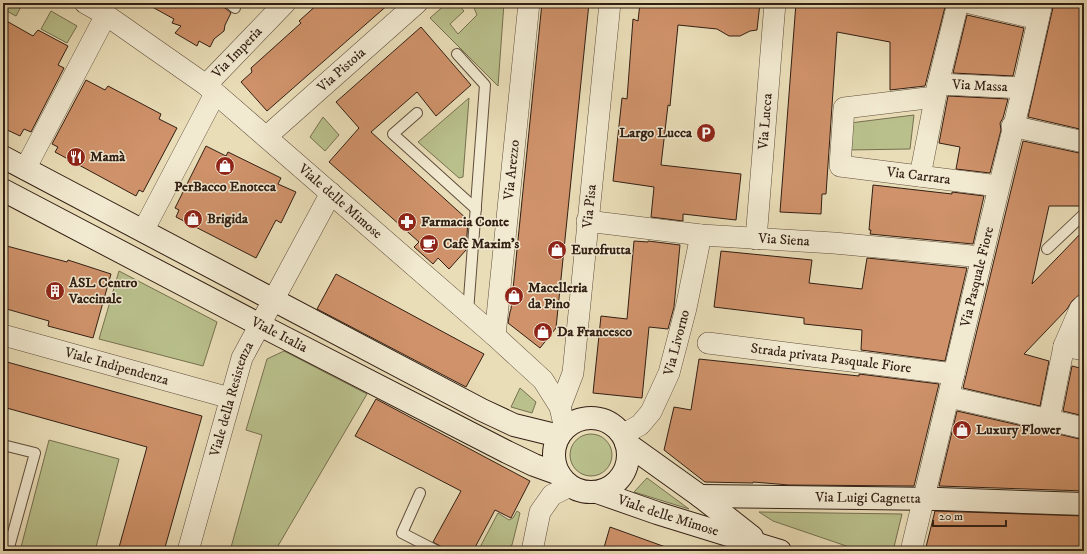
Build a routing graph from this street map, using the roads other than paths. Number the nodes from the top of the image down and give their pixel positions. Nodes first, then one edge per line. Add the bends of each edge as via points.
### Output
1 (85, 3) edge
2 (285, 3) edge
3 (417, 3) edge
4 (529, 3) edge
5 (610, 3) edge
6 (775, 3) edge
7 (958, 3) edge
8 (970, 3) edge
9 (1040, 11) edge
10 (106, 15) junction
11 (457, 54) dead end
12 (1022, 88) junction
13 (210, 90) junction
14 (937, 90) junction
15 (417, 113) dead end
16 (1012, 126) junction
17 (266, 137) junction
18 (1084, 142) edge
19 (3, 157) edge
20 (840, 166) joint
21 (25, 169) junction
22 (920, 176) junction
23 (998, 186) junction
24 (3, 190) edge
25 (331, 194) junction
26 (476, 210) junction
27 (1084, 214) edge
28 (587, 221) junction
29 (143, 231) junction
30 (701, 234) junction
31 (756, 239) junction
32 (1047, 249) dead end
33 (982, 257) junction
34 (273, 300) junction
35 (1084, 305) edge
36 (468, 312) junction
37 (260, 325) junction
38 (3, 335) edge
39 (495, 336) junction
40 (708, 343) dead end
41 (1074, 348) edge
42 (954, 374) junction
43 (949, 397) junction
44 (230, 398) junction
45 (560, 407) junction
46 (1049, 420) junction
47 (1084, 428) edge
48 (562, 433) junction
49 (624, 439) junction
50 (3, 446) edge
51 (564, 480) junction
52 (597, 492) junction
53 (420, 493) dead end
54 (700, 496) junction
55 (924, 499) junction
56 (1084, 504) edge
57 (771, 548) edge
58 (8, 551) edge
59 (188, 551) edge
60 (437, 551) edge
61 (532, 551) edge
62 (911, 551) edge

1 - 10 street, Viale delle Mimose
2 - 13 street, Via Imperia
3 - 17 street, Via Pistoia
4 - 39 street, Via Arezzo
5 - 28 street, Via Pisa
6 - 31 street, Via Lucca
7 - 14 street
8 - 9 street
9 - 12 street, Via Pasquale Fiore
10 - 13 street, Viale delle Mimose
10 - 21 street
11 - 26 lane via 485,85
12 - 14 street, Via Massa
12 - 16 street, Via Pasquale Fiore
13 - 17 street, Viale delle Mimose
13 - 29 street, Via Imperia
14 - 20 street, Via Massa via 844,108
14 - 22 street
15 - 26 lane via 393,134
16 - 18 street
16 - 23 street, Via Pasquale Fiore
17 - 25 street, Viale delle Mimose
19 - 21 main road, Viale Italia
20 - 22 street, Via Carrara
21 - 29 main road, Viale Italia
22 - 23 street, Via Carrara
23 - 33 street, Via Pasquale Fiore
24 - 37 main road, Viale Italia
25 - 34 street, Viale della Resistenza
25 - 36 street, Viale delle Mimose
26 - 36 lane
27 - 32 lane
28 - 30 street, Via Siena
28 - 45 street, Via Pisa via 573,373
29 - 34 main road, Viale Italia
30 - 31 street, Via Siena
30 - 49 street, Via Livorno via 669,373 650,412
31 - 33 street, Via Siena via 834,243
33 - 42 street, Via Pasquale Fiore
34 - 37 street, Viale della Resistenza
34 - 48 main road, Viale Italia via 514,426
35 - 41 street via 1080,309
36 - 39 street, Viale delle Mimose
37 - 44 street, Viale della Resistenza via 242,358
37 - 51 main road, Viale Italia
38 - 44 street, Viale Indipendenza
39 - 45 street, Viale delle Mimose via 543,380
40 - 42 street, Strada privata Pasquale Fiore
41 - 46 street
42 - 43 street, Via Pasquale Fiore
43 - 46 street
43 - 55 street, Via Pasquale Fiore
44 - 59 street, Viale della Resistenza
45 - 48 street, Viale delle Mimose
46 - 47 street
48 - 49 main road via 572,423 594,418 614,426
48 - 51 main road via 554,448 554,461
49 - 52 main road via 628,452 623,474 607,489
49 - 54 main road, Viale delle Mimose
50 - 58 lane via 35,454
51 - 52 main road via 583,491
51 - 61 street via 540,512
52 - 57 main road, Viale delle Mimose
53 - 60 lane via 402,533
54 - 55 main road, Via Luigi Cagnetta
54 - 57 main road, Viale delle Mimose
55 - 56 main road, Via Luigi Cagnetta
55 - 62 street, Via Pasquale Fiore

